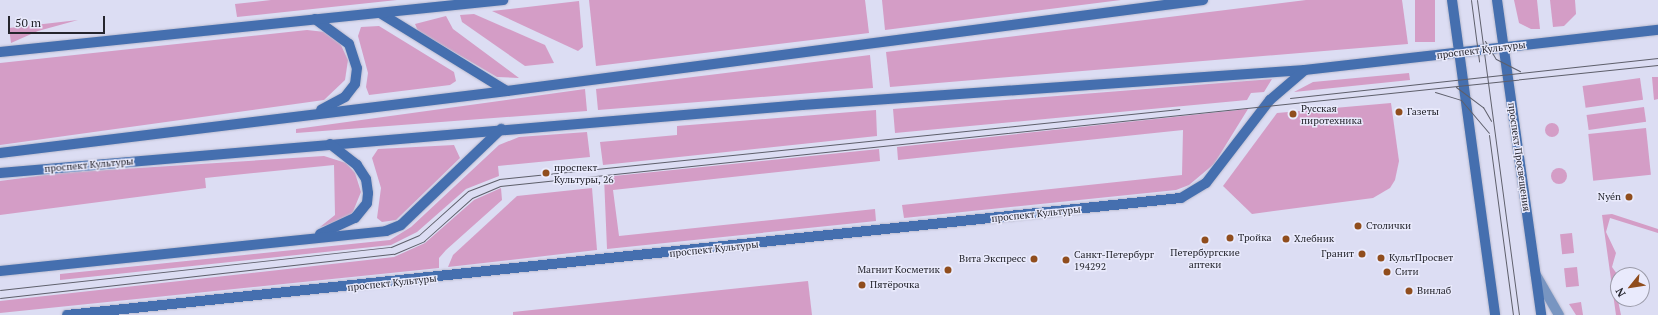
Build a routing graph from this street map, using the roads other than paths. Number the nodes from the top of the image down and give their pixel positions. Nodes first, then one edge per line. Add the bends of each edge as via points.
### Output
1 (504, 0) edge
2 (1203, 0) edge
3 (1452, 0) edge
4 (1497, 0) edge
5 (380, 13) junction
6 (315, 19) junction
7 (1658, 30) edge
8 (1504, 47) junction
9 (0, 52) edge
10 (1459, 53) junction
11 (1305, 70) junction
12 (507, 92) junction
13 (301, 116) junction
14 (501, 129) junction
15 (330, 144) junction
16 (0, 153) edge
17 (0, 173) edge
18 (307, 239) junction
19 (0, 271) edge
20 (1535, 274) junction
21 (67, 315) edge
22 (1495, 315) edge
23 (1541, 315) edge
24 (1559, 315) edge

1 - 5 main road
2 - 12 main road
3 - 10 main road
4 - 8 main road, проспект Просвещения
5 - 6 main road
5 - 12 main road
6 - 9 main road
6 - 13 main road via 349,44 357,76 349,93 336,104
7 - 8 main road, проспект Культуры
8 - 10 main road, проспект Культуры
8 - 20 main road, проспект Просвещения
10 - 11 main road, проспект Культуры
10 - 22 main road
11 - 14 main road, проспект Культуры
11 - 21 main road, проспект Культуры via 1270,100 1206,183 1181,198
12 - 13 main road
13 - 16 main road
14 - 15 main road, проспект Культуры
14 - 18 main road via 401,225 386,231
15 - 17 main road, проспект Культуры
15 - 18 main road via 346,154 366,180 367,203 355,218 342,226
18 - 19 main road
20 - 23 main road, проспект Просвещения
20 - 24 street

